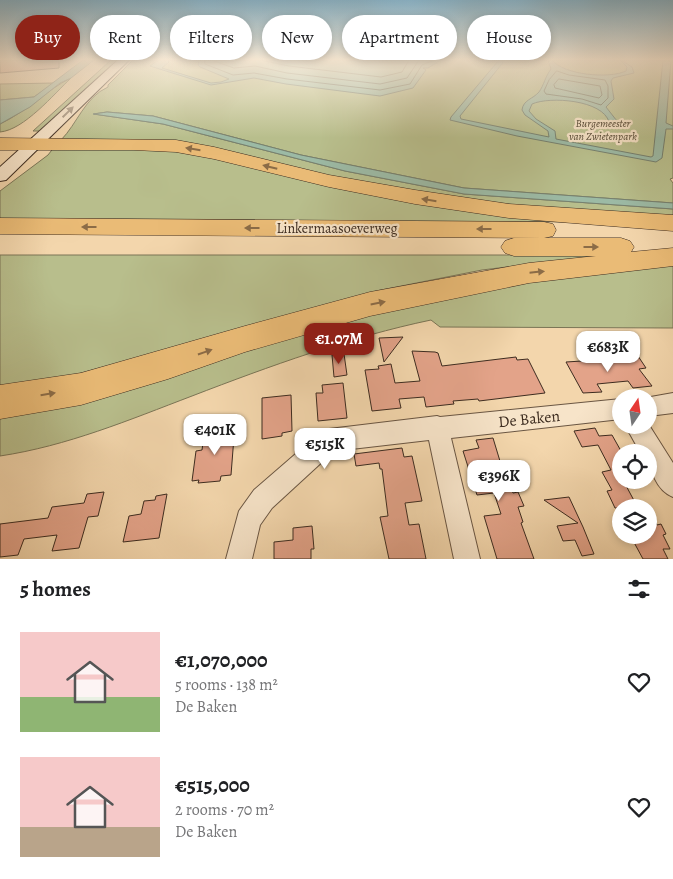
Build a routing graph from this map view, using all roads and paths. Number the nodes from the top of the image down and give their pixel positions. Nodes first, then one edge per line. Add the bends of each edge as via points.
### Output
1 (77, 86) edge
2 (96, 86) edge
3 (33, 145) junction
4 (4, 148) edge
5 (0, 176) edge
6 (673, 223) edge
7 (0, 226) edge
8 (673, 231) edge
9 (0, 244) edge
10 (673, 248) edge
11 (673, 257) edge
12 (0, 402) edge
13 (673, 403) edge
14 (658, 405) edge
15 (612, 411) edge
16 (436, 427) junction
17 (642, 434) edge
18 (673, 484) edge
19 (239, 559) edge
20 (467, 559) edge

1 - 4 main road
3 -> 2 main road
3 - 4 highway
3 - 5 main road
6 -> 3 highway via 564,216 434,200 329,181 176,146
8 -> 7 highway, Linkermaasoeverweg
9 -> 10 highway, Linkermaasoeverweg
12 -> 11 highway via 81,389 245,338 370,304 529,273
13 - 14 street
15 - 16 street, De Baken
16 - 19 street, De Baken via 329,440 263,499 248,520
16 - 20 street
17 - 18 street

